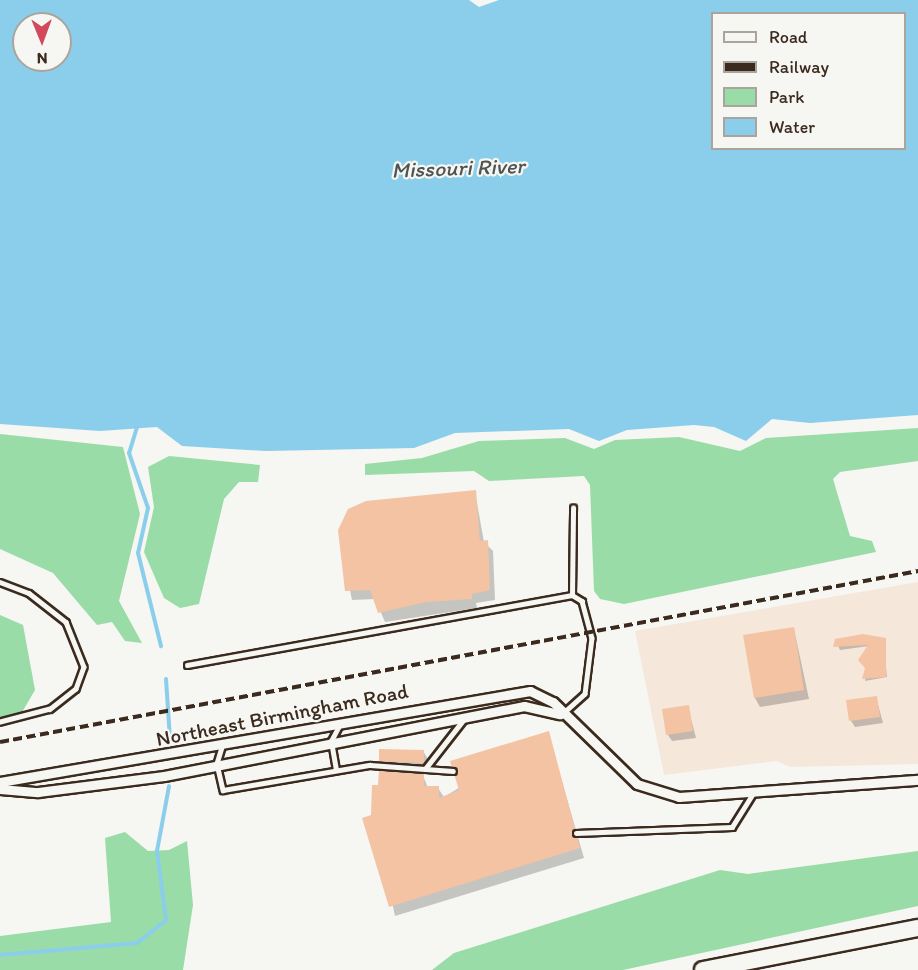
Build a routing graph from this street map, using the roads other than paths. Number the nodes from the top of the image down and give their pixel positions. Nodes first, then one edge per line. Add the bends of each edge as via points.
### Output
1 (573, 508) dead end
2 (0, 582) edge
3 (572, 596) junction
4 (187, 666) dead end
5 (467, 715) junction
6 (562, 715) junction
7 (0, 722) edge
8 (342, 722) junction
9 (330, 741) junction
10 (223, 744) junction
11 (217, 764) junction
12 (425, 769) junction
13 (336, 770) junction
14 (453, 771) dead end
15 (918, 780) edge
16 (0, 782) edge
17 (0, 789) edge
18 (752, 795) junction
19 (576, 833) dead end
20 (918, 928) edge
21 (703, 970) edge

1 - 3 lane
2 - 7 lane via 29,593 66,622 84,667 76,688 50,709
3 - 4 lane
3 - 6 lane via 582,601 592,638 585,694
5 - 6 street, Northeast Birmingham Road via 524,706
5 - 9 street, Northeast Birmingham Road
5 - 12 lane
6 - 8 street, Northeast Birmingham Road via 542,694 520,691
6 - 18 street, Northeast Birmingham Road via 637,784 679,797
8 - 9 lane
8 - 10 street, Northeast Birmingham Road
9 - 11 street, Northeast Birmingham Road
9 - 13 lane
10 - 11 lane
10 - 16 street, Northeast Birmingham Road
11 - 13 lane via 223,790
11 - 17 street, Northeast Birmingham Road via 38,792
12 - 13 lane via 370,765
12 - 14 lane
15 - 18 street, Northeast Birmingham Road
18 - 19 lane via 732,827
20 - 21 highway

